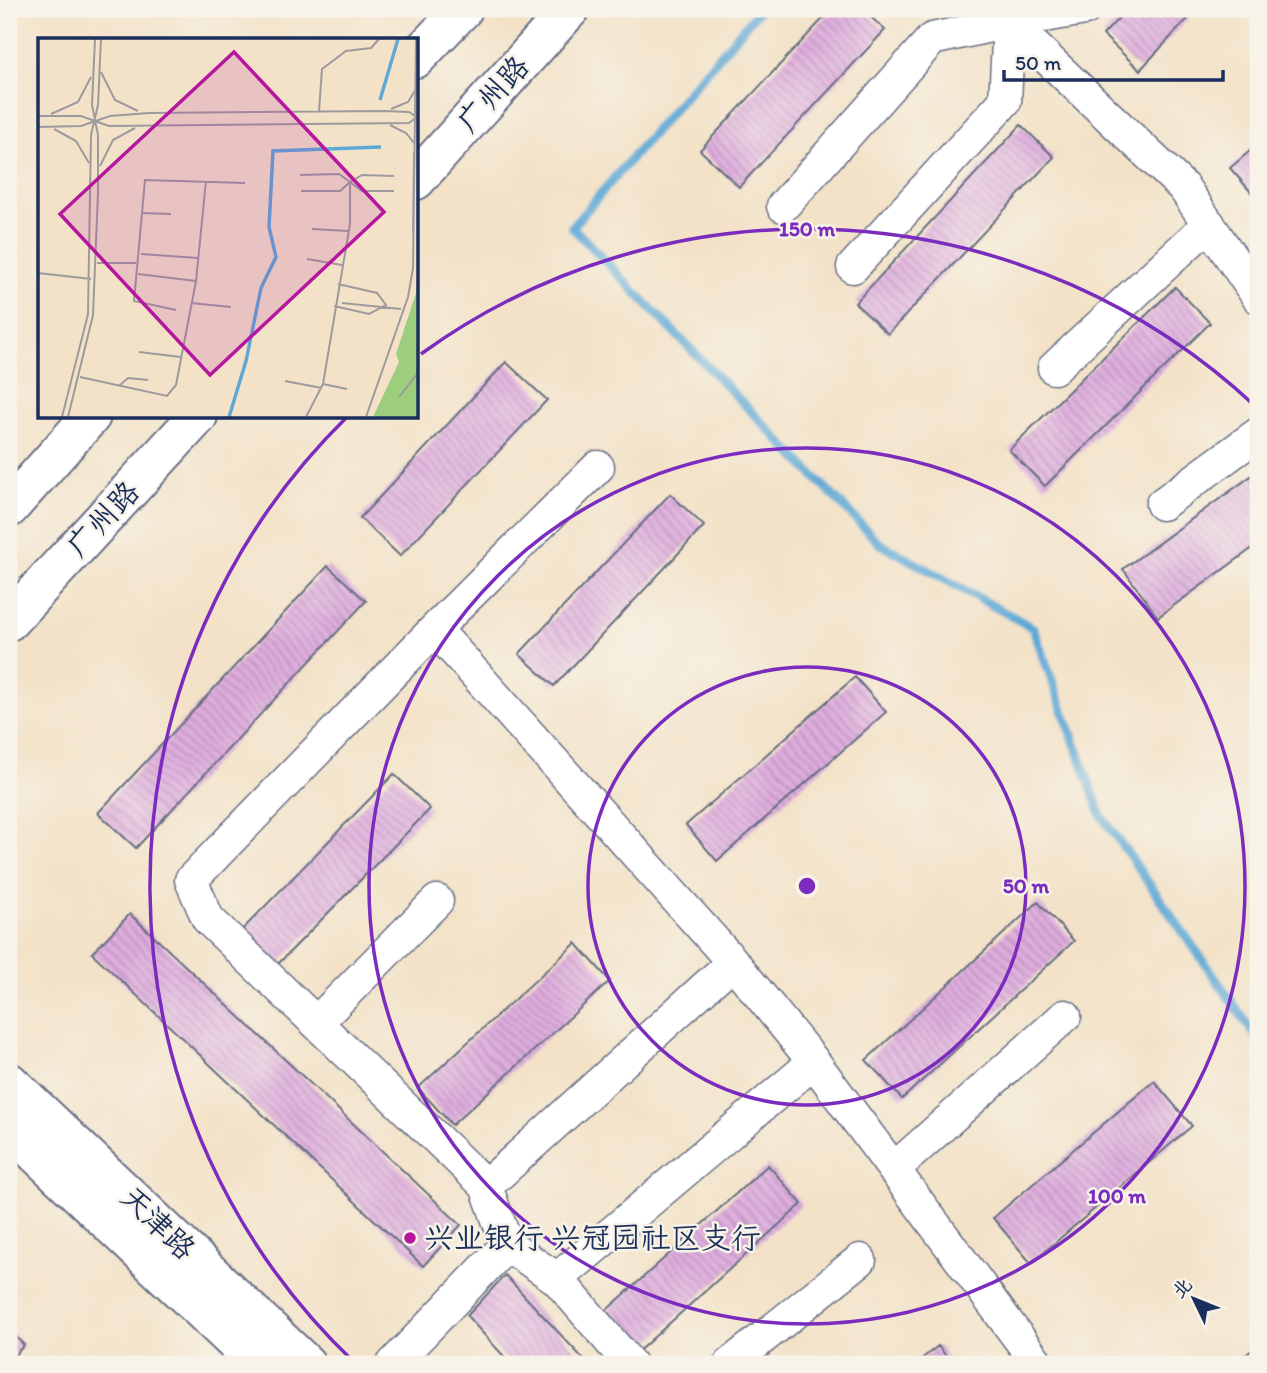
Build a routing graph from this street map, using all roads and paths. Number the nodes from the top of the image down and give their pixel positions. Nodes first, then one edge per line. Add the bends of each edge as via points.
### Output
1 (463, 9) edge
2 (570, 9) edge
3 (1085, 9) edge
4 (1010, 15) edge
5 (418, 56) edge
6 (418, 178) edge
7 (783, 206) dead end
8 (1209, 224) junction
9 (853, 267) dead end
10 (1258, 297) edge
11 (1054, 368) dead end
12 (89, 418) edge
13 (196, 418) edge
14 (1258, 434) edge
15 (598, 467) dead end
16 (1163, 504) dead end
17 (9, 508) edge
18 (9, 621) edge
19 (435, 629) junction
20 (437, 901) dead end
21 (733, 962) junction
22 (1065, 1016) dead end
23 (316, 1023) junction
24 (814, 1062) junction
25 (9, 1082) edge
26 (9, 1128) edge
27 (894, 1169) junction
28 (486, 1186) junction
29 (507, 1245) junction
30 (860, 1261) dead end
31 (557, 1279) junction
32 (258, 1364) edge
33 (306, 1364) edge
34 (393, 1364) edge
35 (630, 1364) edge
36 (730, 1364) edge
37 (1038, 1364) edge

1 - 5 main road
2 - 6 main road, 广州路
3 - 4 street
4 - 7 street via 932,39
4 - 8 street via 1184,188
4 - 9 street via 1005,101
8 - 10 street
8 - 11 street
12 - 17 main road
13 - 18 main road, 广州路
14 - 16 street
15 - 19 street
19 - 21 street
19 - 23 street via 191,880 208,919
20 - 23 street
21 - 24 street
21 - 28 street
22 - 27 street
23 - 28 street
24 - 27 street
24 - 31 street
25 - 33 main road, 天津路
26 - 32 main road, 天津路
27 - 37 street
28 - 29 street
29 - 31 street
29 - 34 street
30 - 36 street
31 - 35 street

